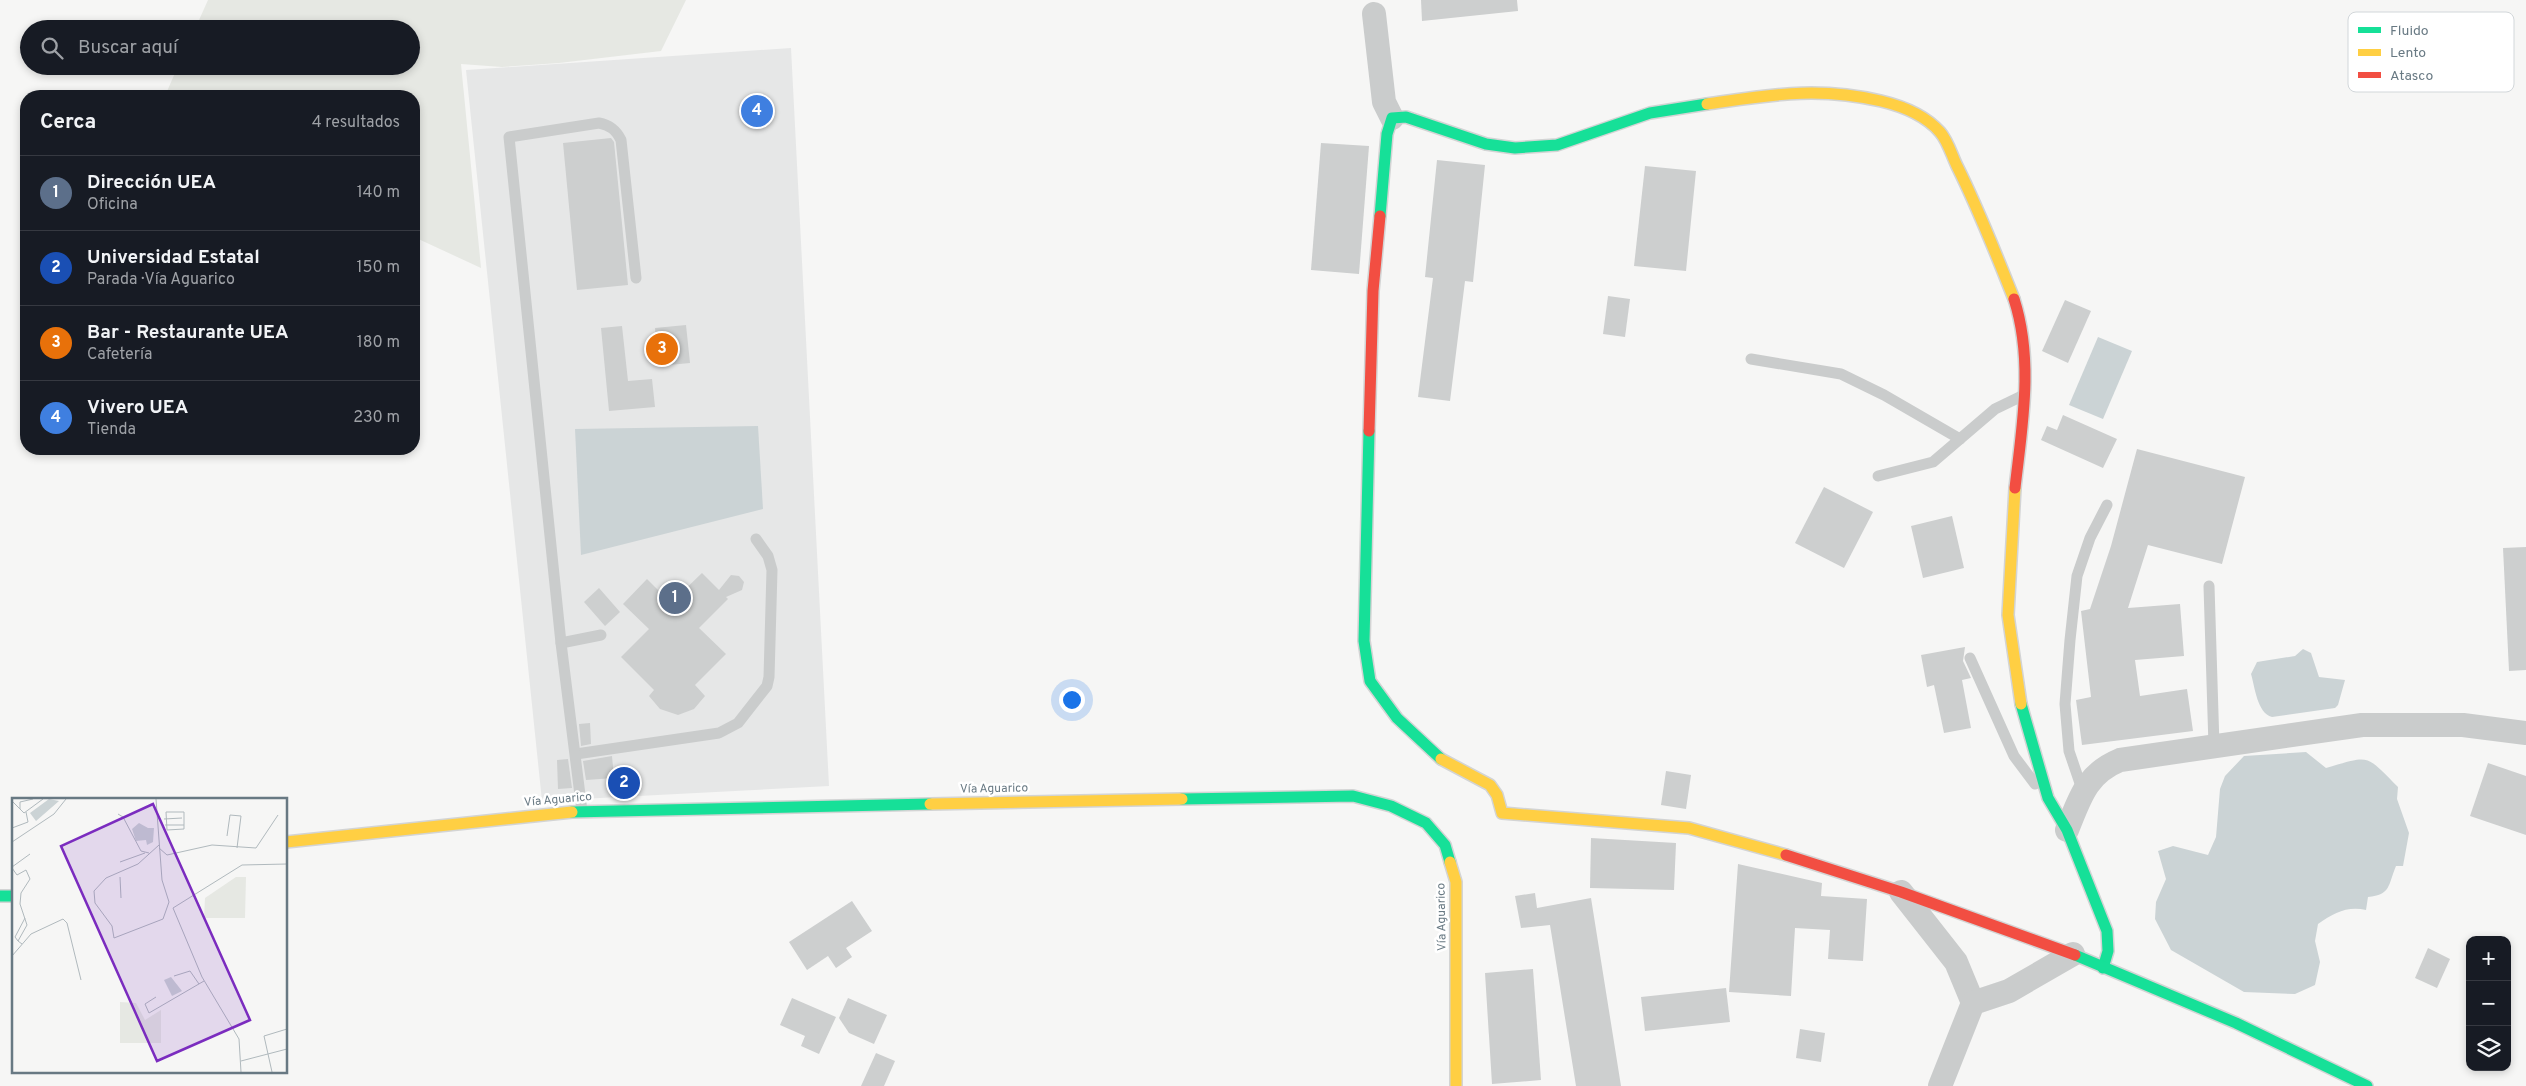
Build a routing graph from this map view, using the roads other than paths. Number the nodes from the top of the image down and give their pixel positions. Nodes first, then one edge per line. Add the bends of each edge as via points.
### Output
1 (1374, 14) dead end
2 (1392, 118) junction
3 (636, 278) dead end
4 (1751, 359) dead end
5 (2026, 394) junction
6 (1960, 439) junction
7 (1878, 476) dead end
8 (2108, 505) dead end
9 (756, 539) dead end
10 (2209, 586) dead end
11 (600, 635) dead end
12 (561, 643) junction
13 (1970, 658) dead end
14 (2526, 733) edge
15 (2214, 746) junction
16 (576, 754) junction
17 (2083, 792) junction
18 (2048, 798) junction
19 (582, 811) junction
20 (2067, 830) junction
21 (288, 842) edge
22 (1901, 892) junction
23 (2073, 954) junction
24 (2103, 968) junction
25 (1973, 1003) junction
26 (2359, 1085) edge
27 (1456, 1086) edge
28 (1940, 1086) edge

1 - 2 street via 1384,102
2 - 5 street via 1406,117 1486,144 1515,148 1557,145 1650,113 1775,94 1818,91 1852,94 1894,104 1922,116 1940,133 1980,213 2015,302 2024,355
2 - 22 street via 1387,134 1373,291 1364,641 1370,681 1397,718 1438,757 1490,785 1502,813 1689,828 1745,842
3 - 12 lane via 618,133 612,127 598,123 509,137
4 - 6 lane via 1841,374
5 - 6 lane via 1995,410
5 - 18 street via 2012,517 2008,615 2024,720
6 - 7 lane via 1932,462
8 - 17 lane via 2090,538 2077,576 2070,640 2066,723 2069,751
9 - 16 lane via 768,556 772,570 769,677 760,696 743,717 719,733
10 - 15 lane
11 - 12 lane
12 - 16 lane
13 - 18 lane via 2014,756
14 - 15 street via 2463,725 2362,725
15 - 17 street via 2120,760 2104,767
16 - 19 lane
17 - 20 street
18 - 20 street
19 - 21 street, Vía Aguarico
19 - 27 street, Vía Aguarico via 1353,796 1390,806 1426,823 1445,845 1456,882
20 - 24 street via 2107,931 2108,951
22 - 23 street
22 - 25 street via 1956,962
23 - 24 street
23 - 25 street via 2009,991
24 - 26 street via 2236,1023
25 - 28 street

